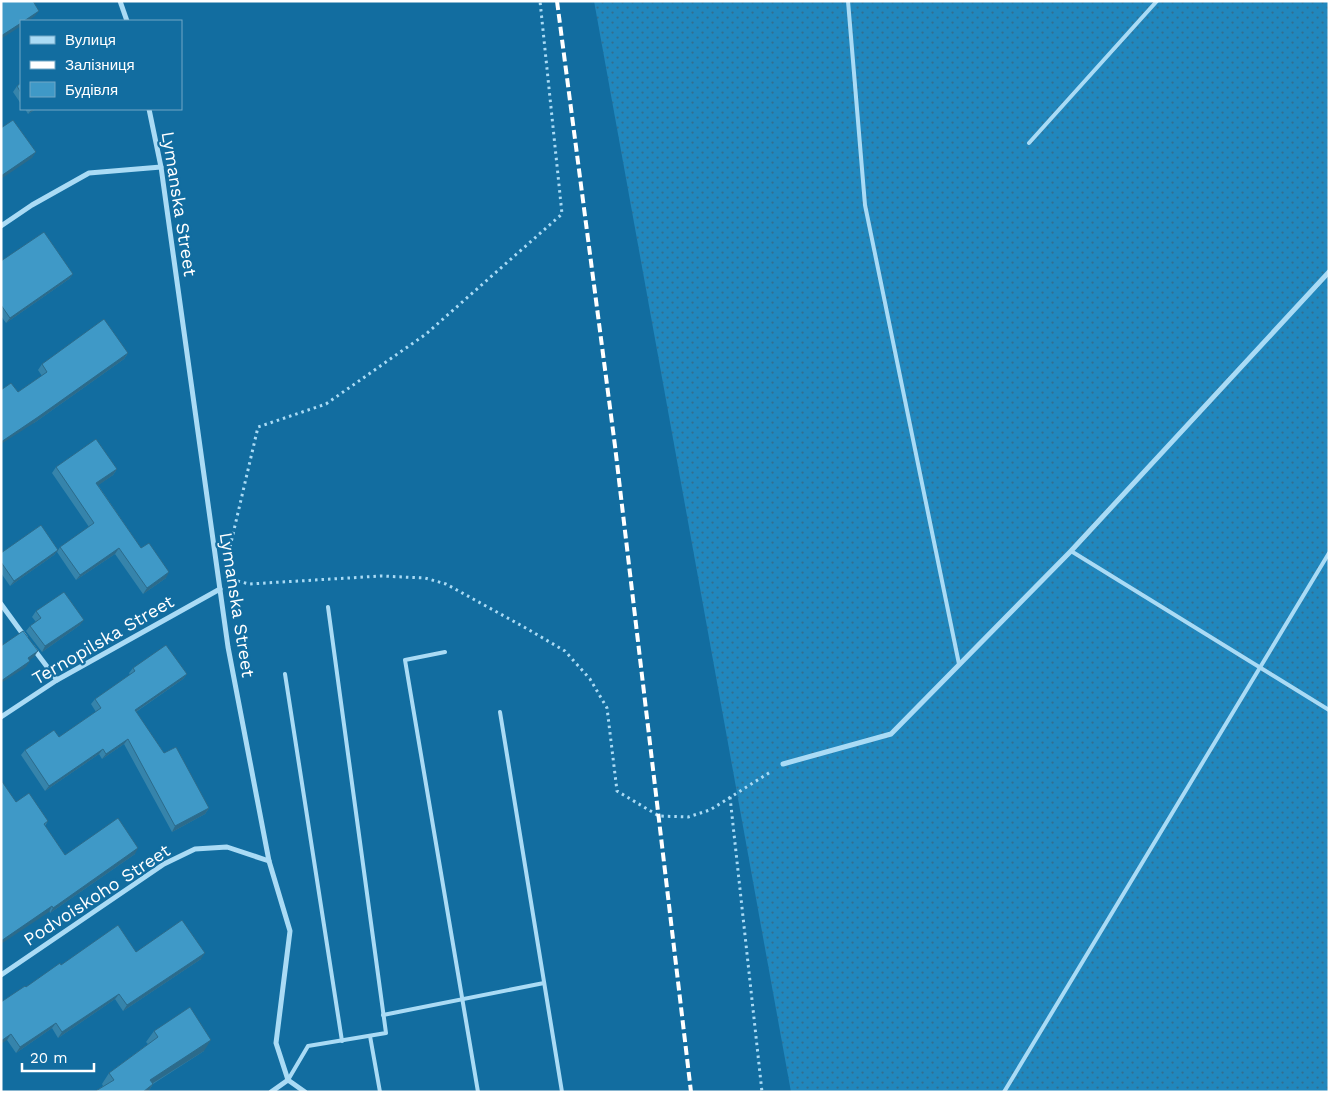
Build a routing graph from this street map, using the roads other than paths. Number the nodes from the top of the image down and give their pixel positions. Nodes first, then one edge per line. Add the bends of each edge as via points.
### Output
1 (120, 1) edge
2 (848, 1) edge
3 (1156, 1) edge
4 (126, 20) edge
5 (149, 110) edge
6 (1029, 143) dead end
7 (161, 167) junction
8 (1, 226) edge
9 (1329, 272) edge
10 (1071, 551) junction
11 (1329, 553) edge
12 (220, 589) junction
13 (1, 604) edge
14 (328, 607) dead end
15 (445, 652) dead end
16 (959, 664) junction
17 (1261, 668) junction
18 (285, 674) dead end
19 (57, 680) junction
20 (1329, 710) edge
21 (500, 712) dead end
22 (1, 717) edge
23 (783, 764) road end
24 (268, 861) junction
25 (1, 975) edge
26 (544, 983) junction
27 (462, 999) junction
28 (383, 1015) junction
29 (370, 1036) junction
30 (342, 1040) junction
31 (288, 1080) junction
32 (271, 1092) edge
33 (304, 1092) edge
34 (380, 1092) edge
35 (478, 1092) edge
36 (562, 1092) edge
37 (1004, 1092) edge

1 - 4 street
2 - 16 lane via 865,205
3 - 6 lane
5 - 7 street, Lymanska Street
7 - 8 street via 90,173
7 - 12 street, Lymanska Street
9 - 10 street
10 - 16 street
10 - 17 lane
11 - 17 lane
12 - 19 street, Ternopilska Street
12 - 24 street, Lymanska Street
13 - 19 street
14 - 28 lane
15 - 27 lane via 405,660
16 - 23 street via 890,734
17 - 20 lane
17 - 37 lane
18 - 30 lane
19 - 22 street, Ternopilska Street
21 - 26 lane
24 - 25 street, Podvoiskoho Street via 228,847 195,849 164,864
24 - 31 street, Lymanska Street via 290,931 276,1043
26 - 27 lane
26 - 36 lane
27 - 28 lane
27 - 35 lane
28 - 29 lane via 386,1033
29 - 30 lane
29 - 34 lane
30 - 31 lane via 308,1046
31 - 32 street
31 - 33 street

